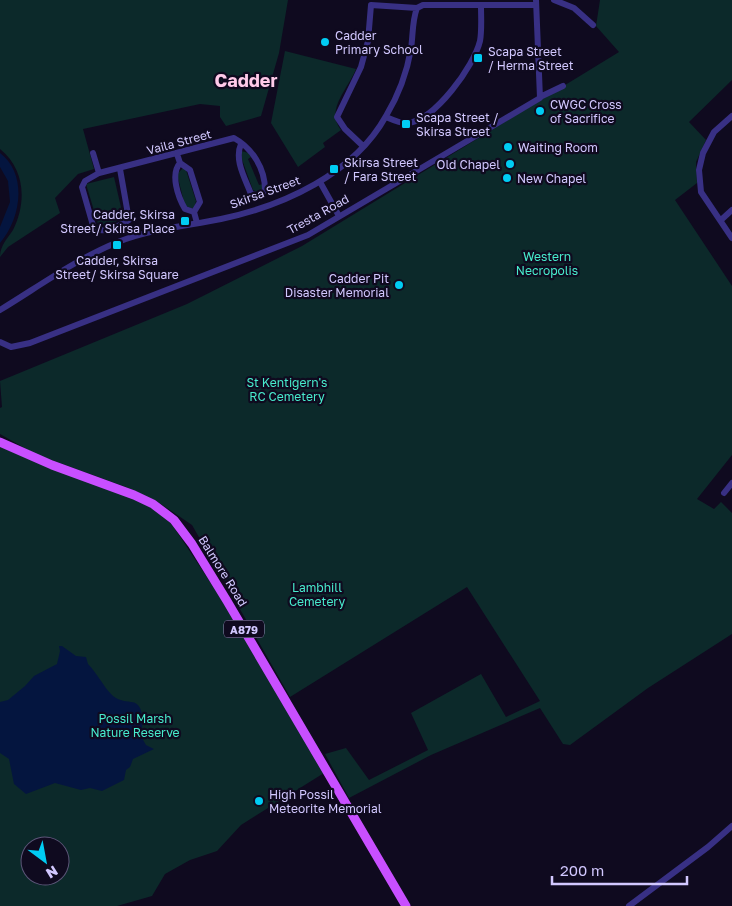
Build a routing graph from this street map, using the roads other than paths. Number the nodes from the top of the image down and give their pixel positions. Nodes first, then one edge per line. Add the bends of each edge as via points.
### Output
1 (554, 0) edge
2 (536, 2) edge
3 (481, 6) junction
4 (417, 8) junction
5 (593, 25) dead end
6 (563, 86) dead end
7 (540, 97) junction
8 (732, 116) edge
9 (386, 118) junction
10 (241, 144) junction
11 (363, 146) junction
12 (93, 153) dead end
13 (177, 154) junction
14 (180, 163) junction
15 (120, 169) junction
16 (99, 173) junction
17 (320, 182) junction
18 (260, 196) junction
19 (264, 207) junction
20 (732, 210) edge
21 (194, 212) junction
22 (339, 216) junction
23 (721, 220) junction
24 (197, 223) junction
25 (112, 230) junction
26 (732, 238) edge
27 (116, 243) junction
28 (0, 310) edge
29 (0, 342) edge
30 (0, 442) edge
31 (731, 485) edge
32 (724, 493) dead end
33 (732, 826) edge
34 (406, 906) edge
35 (629, 906) edge

1 - 5 street via 574,8
2 - 3 street
2 - 7 street
3 - 4 street via 423,5
3 - 9 street via 480,40 472,61 457,84 445,98 415,121 400,123
4 - 9 street, Skirsa Street via 408,64
4 - 11 street via 371,5 368,41 361,67 337,117
6 - 7 street, Tresta Road
7 - 22 street, Tresta Road
8 - 23 street via 714,132 703,152 699,170 701,192
9 - 11 street, Skirsa Street
10 - 13 street, Vaila Street via 234,138
10 - 18 street via 238,159 251,194
10 - 18 street via 252,151 265,182 266,190
11 - 17 street, Skirsa Street
12 - 16 street
13 - 14 street
13 - 15 street, Vaila Street
14 - 21 street via 190,170 200,202
14 - 21 street via 175,168 175,176 180,201 185,209
15 - 16 street, Vaila Street
15 - 25 street via 129,220
16 - 25 street via 82,186 94,228
17 - 19 street, Skirsa Street
17 - 22 street
18 - 19 street
19 - 24 street, Skirsa Street
20 - 23 street
21 - 24 street
22 - 29 street, Tresta Road via 297,240 30,343 11,347
23 - 26 street
24 - 27 street, Skirsa Street
25 - 27 street
27 - 28 street, Skirsa Street
30 - 34 main road, Balmore Road / A879 via 52,466 134,495 174,520 227,600
31 - 32 street
33 - 35 street

